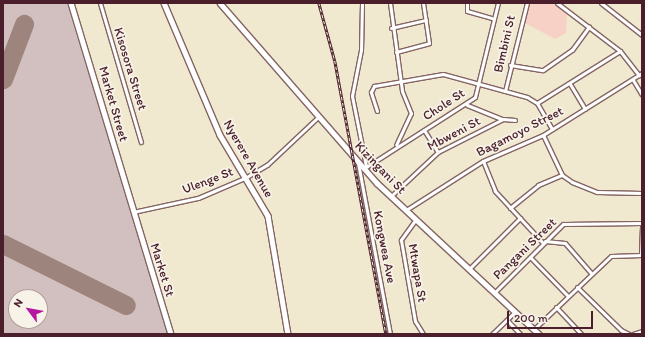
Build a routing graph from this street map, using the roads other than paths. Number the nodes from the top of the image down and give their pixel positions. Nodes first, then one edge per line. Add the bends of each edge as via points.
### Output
1 (71, 3) edge
2 (100, 3) edge
3 (164, 3) edge
4 (220, 3) edge
5 (362, 3) edge
6 (390, 3) edge
7 (422, 3) edge
8 (467, 3) edge
9 (498, 3) edge
10 (527, 3) edge
11 (557, 3) edge
12 (601, 3) edge
13 (492, 18) junction
14 (426, 20) junction
15 (590, 27) junction
16 (391, 28) junction
17 (642, 35) edge
18 (620, 51) junction
19 (396, 52) junction
20 (510, 64) junction
21 (640, 74) edge
22 (400, 79) junction
23 (633, 80) junction
24 (479, 84) junction
25 (570, 84) junction
26 (505, 91) junction
27 (642, 95) edge
28 (537, 103) junction
29 (467, 105) junction
30 (585, 110) junction
31 (377, 111) dead end
32 (317, 118) junction
33 (503, 119) junction
34 (515, 120) dead end
35 (552, 129) junction
36 (424, 130) junction
37 (543, 135) junction
38 (141, 142) dead end
39 (396, 145) junction
40 (438, 152) junction
41 (484, 162) junction
42 (358, 163) junction
43 (364, 167) junction
44 (562, 175) junction
45 (245, 178) junction
46 (642, 193) edge
47 (391, 196) junction
48 (510, 208) junction
49 (406, 210) junction
50 (133, 212) junction
51 (520, 218) junction
52 (416, 219) junction
53 (642, 223) edge
54 (544, 242) junction
55 (642, 255) edge
56 (531, 258) junction
57 (470, 268) junction
58 (592, 273) junction
59 (577, 287) junction
60 (496, 292) junction
61 (568, 296) junction
62 (556, 307) junction
63 (515, 312) junction
64 (507, 320) junction
65 (534, 329) junction
66 (642, 331) edge
67 (171, 334) edge
68 (288, 334) edge
69 (390, 334) edge
70 (423, 334) edge
71 (492, 334) edge
72 (520, 334) edge
73 (539, 334) edge
74 (581, 334) edge
75 (630, 334) edge
76 (633, 334) edge

1 - 50 street, Market Street
2 - 38 street, Kisosora Street
3 - 45 street, Nyerere Avenue via 220,135
4 - 32 street, Kizingani St
5 - 43 street via 361,50 352,96
6 - 16 street
7 - 14 street
8 - 13 street via 467,11
9 - 13 street, Chole St
10 - 20 street, Bimbini St
11 - 15 street
12 - 17 street
13 - 24 street, Chole St
14 - 16 street
14 - 19 street via 428,44
15 - 18 street
15 - 20 street via 572,50 543,70
16 - 19 street
18 - 21 street
18 - 25 street
19 - 22 street
20 - 26 street, Bimbini St
21 - 23 street, Bagamoyo Street
22 - 24 street via 444,74
22 - 31 street via 377,85 371,90
22 - 39 street via 410,113
23 - 27 street
23 - 30 street, Bagamoyo Street
24 - 26 street
24 - 29 street, Chole St
25 - 28 street
25 - 30 street
26 - 28 street
28 - 35 street
29 - 33 street
29 - 36 street, Chole St
30 - 35 street, Bagamoyo Street
32 - 42 street, Kizingani St
32 - 45 street, Ulenge St via 266,165
33 - 34 street
33 - 40 street, Mbweni St
35 - 37 street, Bagamoyo Street
36 - 39 street, Chole St
36 - 40 street
37 - 41 street, Bagamoyo Street
37 - 44 street
39 - 43 street, Chole St
40 - 47 street, Mbweni St
41 - 48 street via 495,191
41 - 49 street, Bagamoyo Street
42 - 43 street, Kizingani St
42 - 69 street, Kongwea Ave
43 - 47 street, Kizingani St
44 - 46 street via 597,192
44 - 48 street via 533,188
45 - 50 street, Ulenge St via 198,198
45 - 68 street, Nyerere Avenue via 268,216
47 - 49 street, Kizingani St
48 - 51 street
49 - 52 street, Kizingani St
50 - 67 street, Market St
51 - 54 street
51 - 57 street
52 - 57 street, Kizingani St
52 - 70 street, Mtwapa St via 401,240 415,321
53 - 54 street, Pangani Street via 568,222
53 - 55 street
54 - 56 street, Pangani Street
54 - 58 street via 565,243
55 - 58 street via 611,256
56 - 60 street, Pangani Street
56 - 61 street
57 - 60 street, Kizingani St
58 - 59 street
59 - 61 street
59 - 75 street via 621,330
60 - 63 street, Kizingani St
61 - 62 street
62 - 65 street
62 - 74 street
63 - 64 street
63 - 65 street, Kizingani St
64 - 71 street
64 - 72 street
65 - 73 street, Kizingani St
66 - 76 street

